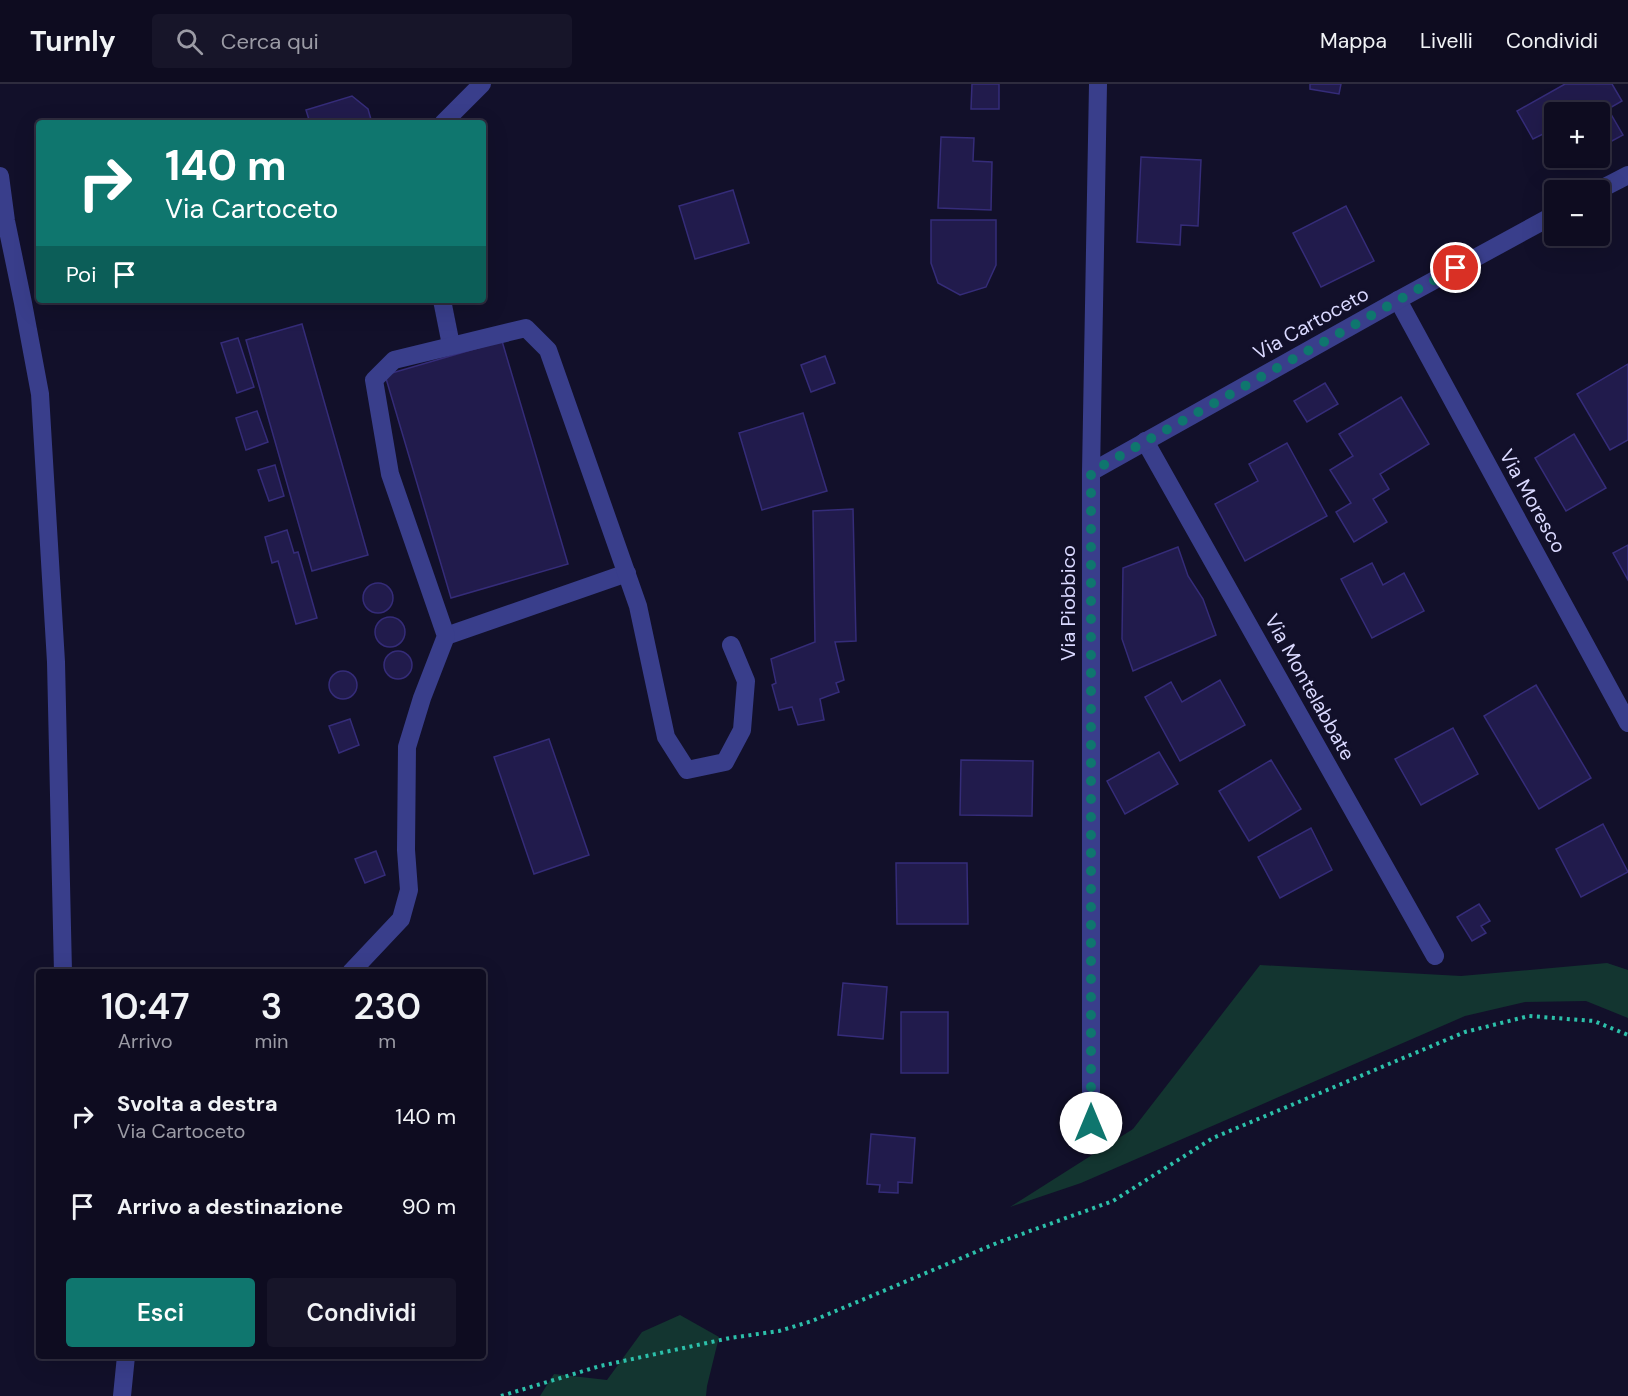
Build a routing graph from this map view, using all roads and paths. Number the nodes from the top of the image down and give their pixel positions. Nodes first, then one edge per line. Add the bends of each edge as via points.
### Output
1 (482, 84) edge
2 (1098, 84) edge
3 (446, 120) edge
4 (1628, 175) edge
5 (0, 176) edge
6 (1610, 184) edge
7 (1544, 220) edge
8 (1398, 300) junction
9 (443, 303) edge
10 (451, 345) junction
11 (1145, 441) junction
12 (1091, 472) junction
13 (627, 573) junction
14 (446, 636) junction
15 (731, 645) dead end
16 (1628, 723) edge
17 (1435, 956) dead end
18 (63, 969) edge
19 (354, 969) edge
20 (1628, 1035) edge
21 (1091, 1123) dead end
22 (126, 1359) edge
23 (122, 1396) edge
24 (501, 1396) edge

1 - 3 street
2 - 12 street, Via Piobbico
4 - 6 street
5 - 18 street via 40,394 56,662
7 - 8 street, Via Cartoceto
8 - 11 street, Via Cartoceto
8 - 16 street, Via Moresco
9 - 10 street
10 - 13 street via 526,328 548,350
10 - 14 street via 394,360 374,380 390,474
11 - 12 street, Via Cartoceto
11 - 17 street, Via Montelabbate
12 - 21 street, Via Piobbico
13 - 14 street
13 - 15 street via 638,606 666,737 687,770 725,762 742,730 747,681
14 - 19 street via 406,747 409,890 401,919
20 - 24 path via 1594,1021 1529,1016 1465,1032 1213,1138 1113,1201 998,1243 812,1321 600,1366
22 - 23 street

